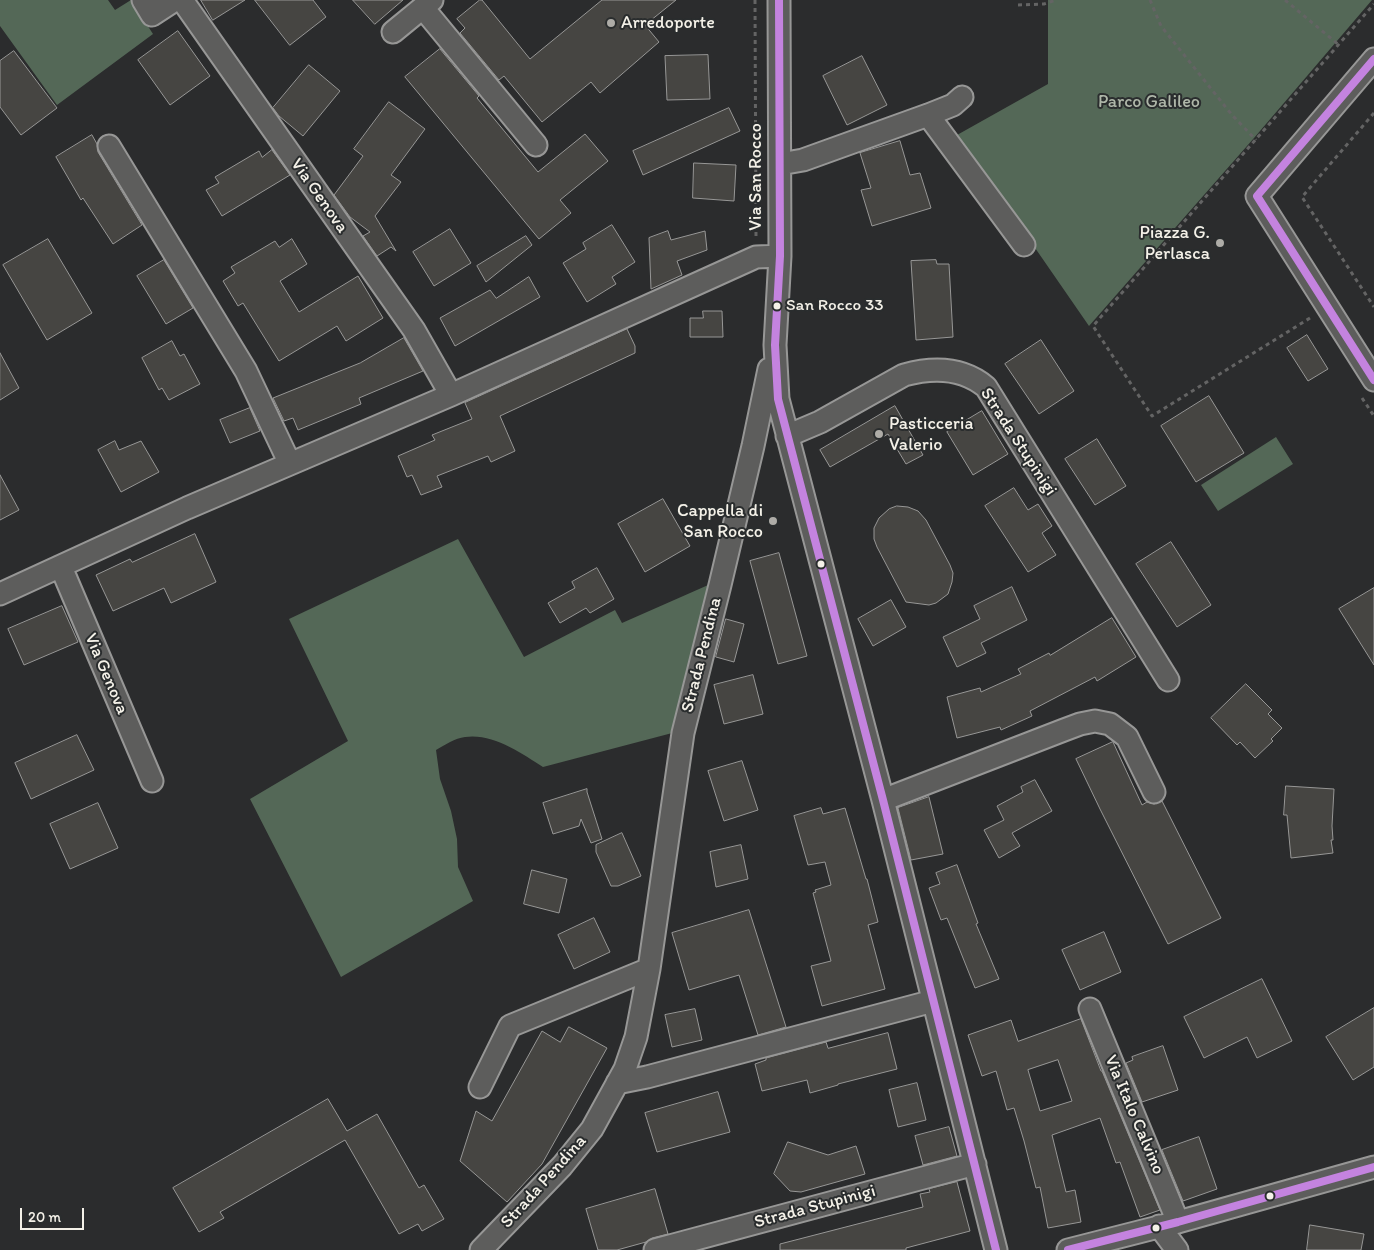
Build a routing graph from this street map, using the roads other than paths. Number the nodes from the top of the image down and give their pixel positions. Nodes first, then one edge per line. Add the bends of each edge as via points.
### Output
1 (142, 0) edge
2 (174, 0) edge
3 (182, 0) edge
4 (779, 0) edge
5 (428, 4) edge
6 (392, 32) dead end
7 (1374, 59) edge
8 (962, 97) dead end
9 (928, 115) junction
10 (536, 145) dead end
11 (109, 146) dead end
12 (780, 164) junction
13 (1024, 245) dead end
14 (780, 256) junction
15 (775, 345) junction
16 (1366, 386) edge
17 (451, 395) junction
18 (787, 436) junction
19 (290, 464) junction
20 (61, 567) junction
21 (0, 594) edge
22 (1168, 680) dead end
23 (152, 781) dead end
24 (1154, 792) dead end
25 (883, 800) junction
26 (649, 969) junction
27 (933, 1001) junction
28 (1090, 1009) dead end
29 (617, 1084) junction
30 (480, 1087) dead end
31 (975, 1164) junction
32 (1374, 1167) edge
33 (1169, 1224) junction
34 (481, 1250) edge
35 (655, 1250) edge
36 (996, 1250) edge
37 (1068, 1250) edge
38 (1177, 1250) edge

1 - 2 street via 152,15
3 - 17 street, Via Genova via 414,330
4 - 12 street, Via San Rocco
5 - 6 street
5 - 10 street
7 - 16 street via 1257,196
8 - 9 street, Via San Rocco via 953,106
9 - 12 street, Via San Rocco via 803,160
9 - 13 street
11 - 19 street via 246,370
12 - 14 street, Via San Rocco
14 - 15 street, Via San Rocco
14 - 17 street via 756,257
15 - 18 street, Via San Rocco via 778,399
15 - 26 street, Strada Pendina via 683,733
17 - 19 street
18 - 22 street, Strada Stupinigi via 917,371 947,370 977,380 986,387
18 - 25 street, Via San Rocco
19 - 20 street
20 - 21 street
20 - 23 street, Via Genova
24 - 25 street via 1127,737 1110,724 1095,721
25 - 27 street
26 - 29 street, Strada Pendina via 636,1036
26 - 30 street via 510,1026
27 - 29 street
27 - 31 street
28 - 33 street, Via Italo Calvino
29 - 34 street, Strada Pendina via 592,1129 562,1166
31 - 35 street, Strada Stupinigi
31 - 36 street
32 - 33 street
33 - 37 street
33 - 38 street, Via Italo Calvino

